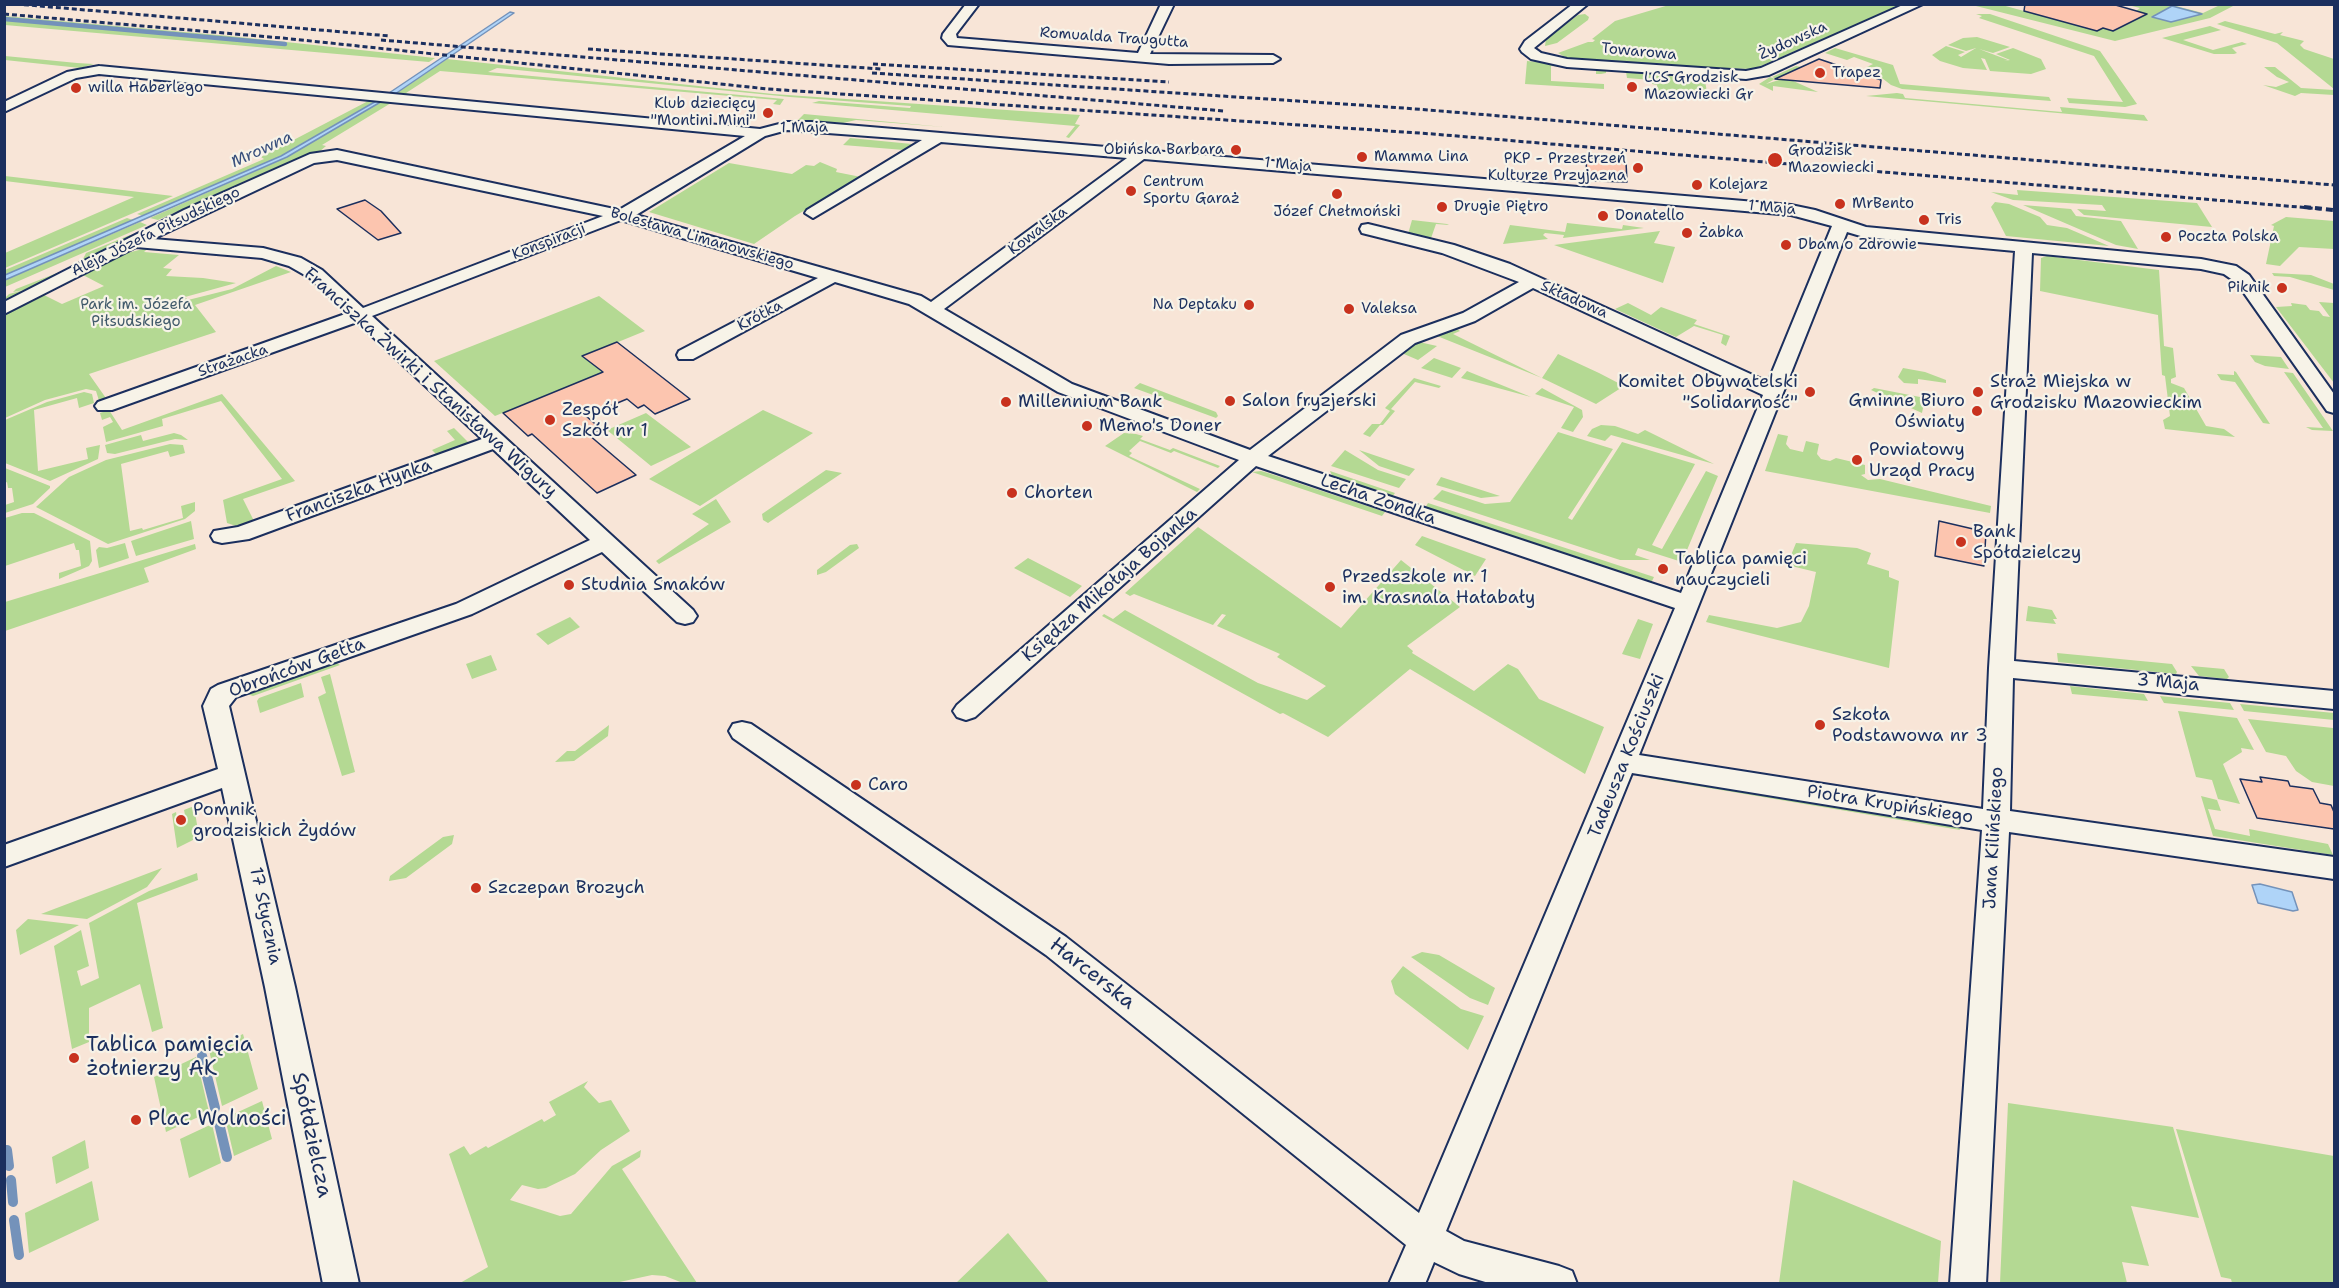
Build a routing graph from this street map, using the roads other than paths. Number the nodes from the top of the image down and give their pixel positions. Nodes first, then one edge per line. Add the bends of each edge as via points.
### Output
1 (973, 4) edge
2 (1168, 4) edge
3 (1582, 4) edge
4 (1917, 4) edge
5 (1143, 56) junction
6 (1273, 59) dead end
7 (1746, 75) joint
8 (4, 108) edge
9 (760, 133) junction
10 (938, 137) junction
11 (1143, 153) junction
12 (310, 159) joint
13 (813, 213) dead end
14 (620, 215) junction
15 (1841, 225) junction
16 (1368, 229) dead end
17 (134, 242) junction
18 (2024, 248) junction
19 (834, 276) junction
20 (1533, 281) junction
21 (4, 309) edge
22 (933, 309) junction
23 (361, 314) junction
24 (686, 355) dead end
25 (1070, 390) joint
26 (1773, 392) junction
27 (105, 406) dead end
28 (2334, 407) edge
29 (495, 441) junction
30 (1253, 458) junction
31 (222, 536) dead end
32 (605, 542) junction
33 (1688, 604) junction
34 (685, 616) dead end
35 (2001, 668) junction
36 (2334, 699) edge
37 (966, 711) dead end
38 (742, 731) dead end
39 (1624, 762) junction
40 (232, 774) junction
41 (1996, 819) junction
42 (4, 856) edge
43 (2334, 868) edge
44 (280, 987) joint
45 (1425, 1239) junction
46 (341, 1284) edge
47 (1407, 1284) edge
48 (1559, 1284) edge
49 (1968, 1284) edge

1 - 5 street, Romualda Traugutta via 950,34 953,42
2 - 5 street
3 - 7 street, Towarowa via 1527,49 1551,60 1584,64
4 - 7 street, Żydowska via 1764,72
5 - 6 street, Romualda Traugutta via 1169,60
8 - 9 street, 1 Maja via 68,77 96,70
9 - 10 street, 1 Maja via 788,126 811,126
9 - 14 street, Konspiracji
10 - 11 street, 1 Maja
10 - 13 street
11 - 15 street, 1 Maja via 1791,210
11 - 22 street, Kowalska
12 - 14 street, Bolesława Limanowskiego via 337,155
12 - 17 street, Aleja Józefa Piłsudskiego
14 - 19 street, Bolesława Limanowskiego
14 - 23 street, Konspiracji
15 - 18 street, 1 Maja via 1864,232
15 - 26 street, Tadeusza Kościuszki
16 - 20 street, Składowa via 1467,254
17 - 21 street, Aleja Józefa Piłsudskiego
17 - 23 street, Franciszka Żwirki i Stanisława Wigury via 243,250 288,259 316,274
18 - 28 street, 1 Maja via 2229,270 2243,279
18 - 35 street, Jana Kilińskiego
19 - 22 street, Bolesława Limanowskiego
19 - 24 street, Krótka
20 - 26 street, Składowa
20 - 30 street, Księdza Mikołaja Bojanka via 1469,317 1408,339
22 - 25 street, Bolesława Limanowskiego
23 - 27 street, Strażacka
23 - 29 street, Franciszka Żwirki i Stanisława Wigury
25 - 30 street, Lecha Zondka
26 - 33 street, Tadeusza Kościuszki
29 - 31 street, Franciszka Hynka via 241,534
29 - 32 street, Franciszka Żwirki i Stanisława Wigury
30 - 33 street, Lecha Zondka
30 - 37 street, Księdza Mikołaja Bojanka
32 - 34 street, Franciszka Żwirki i Stanisława Wigury
32 - 40 street, Obrońców Getta via 464,609 223,693 216,706
33 - 39 street, Tadeusza Kościuszki
35 - 36 street, 3 Maja
35 - 41 street, Jana Kilińskiego
38 - 45 street, Harcerska via 1056,946
39 - 41 street, Piotra Krupińskiego via 1965,818
39 - 45 street, Tadeusza Kościuszki
40 - 42 street
40 - 44 street, 17 Stycznia
41 - 43 street, Piotra Krupińskiego
41 - 49 street, Jana Kilińskiego
44 - 46 street, Spółdzielcza
45 - 47 street, Tadeusza Kościuszki
45 - 48 street, Harcerska via 1459,1257

